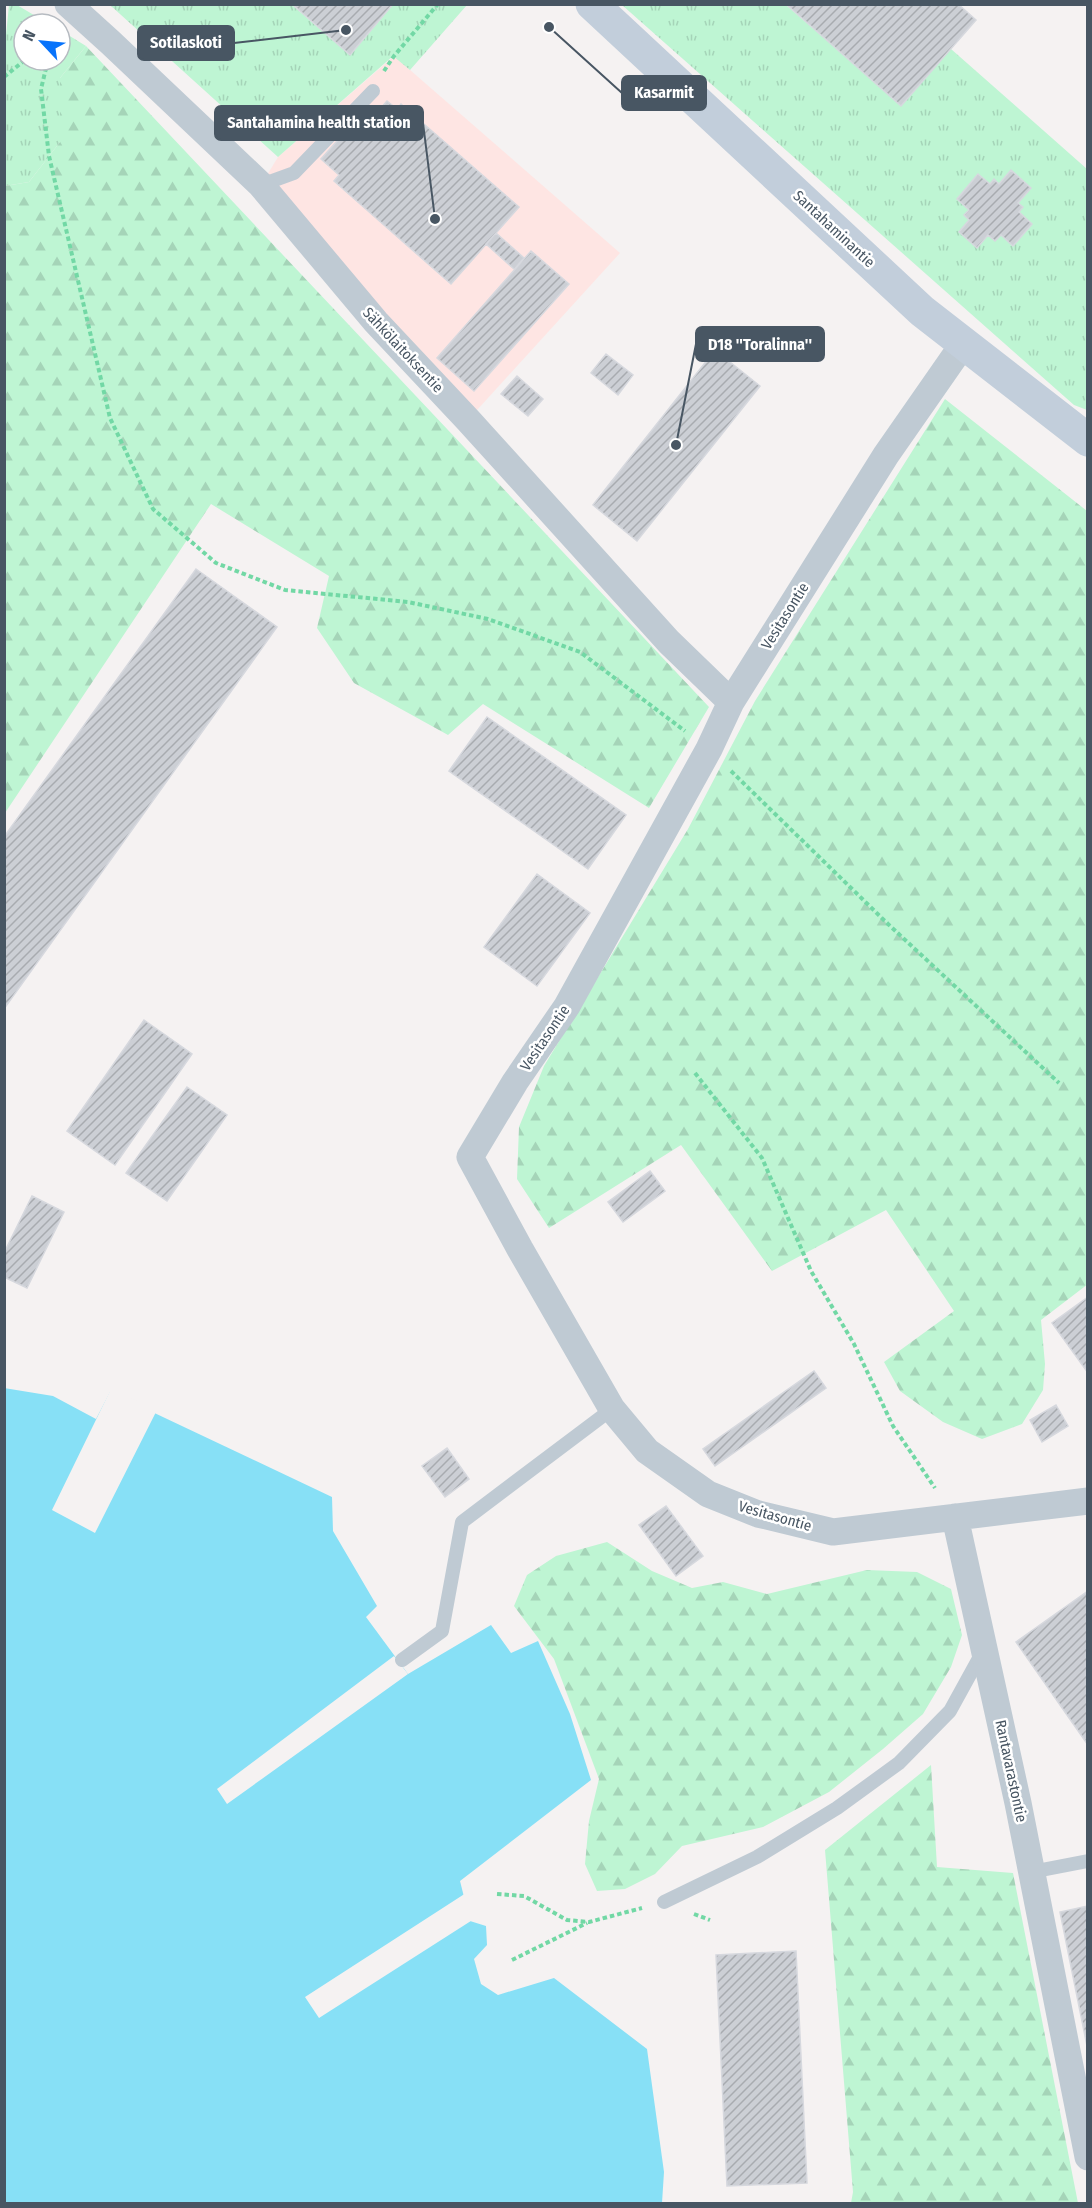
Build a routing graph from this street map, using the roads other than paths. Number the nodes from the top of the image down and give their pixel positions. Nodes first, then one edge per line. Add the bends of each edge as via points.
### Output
1 (68, 4) edge
2 (592, 4) edge
3 (373, 91) dead end
4 (261, 185) junction
5 (964, 342) junction
6 (1088, 440) edge
7 (731, 702) junction
8 (612, 1409) junction
9 (1088, 1501) edge
10 (955, 1517) junction
11 (984, 1649) junction
12 (402, 1660) dead end
13 (1088, 1861) edge
14 (1032, 1872) junction
15 (664, 1902) road end
16 (1088, 2157) edge

1 - 4 street, Sähkölaitoksentie
2 - 5 main road, Santahaminantie via 922,310
3 - 4 lane via 294,173
4 - 7 street, Sähkölaitoksentie via 376,322 669,642
5 - 6 main road, Santahaminantie
5 - 7 street, Vesitasontie via 886,455
7 - 8 street, Vesitasontie via 567,1006 470,1157
8 - 10 street, Vesitasontie via 647,1451 708,1494 758,1514 833,1532
8 - 12 lane via 462,1522 442,1631
9 - 10 street
10 - 11 street, Rantavarastontie
11 - 14 street, Rantavarastontie
11 - 15 lane via 950,1711 899,1763 837,1808 758,1857
13 - 14 lane
14 - 16 street, Rantavarastontie

